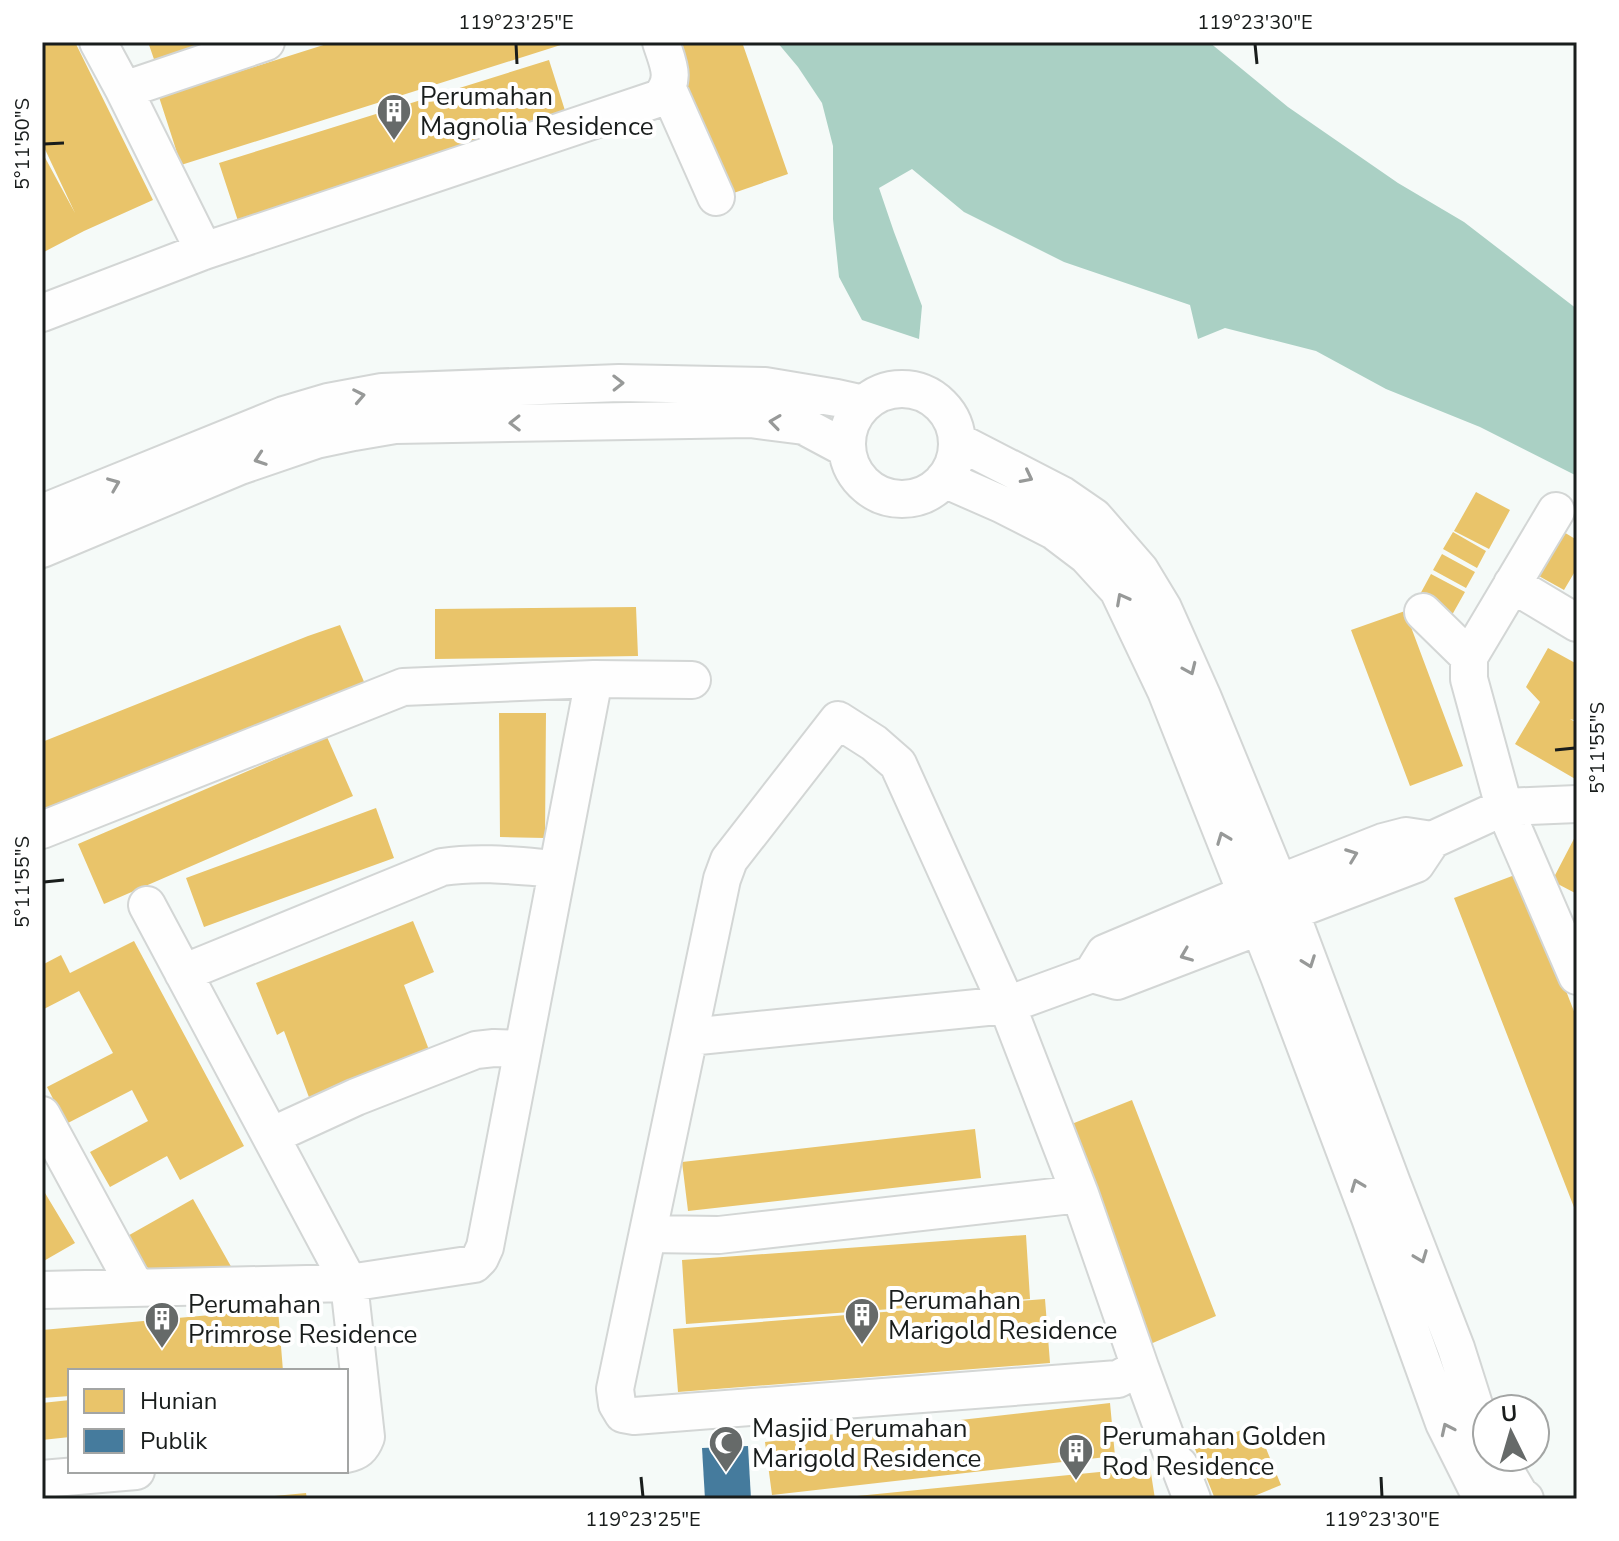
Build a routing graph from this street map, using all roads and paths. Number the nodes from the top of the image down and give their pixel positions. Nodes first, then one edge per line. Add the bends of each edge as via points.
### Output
1 (98, 42) edge
2 (266, 42) edge
3 (661, 42) edge
4 (668, 89) junction
5 (124, 90) junction
6 (716, 197) dead end
7 (204, 251) junction
8 (42, 313) edge
9 (864, 404) junction
10 (957, 441) junction
11 (847, 449) junction
12 (944, 479) junction
13 (1556, 511) dead end
14 (42, 513) edge
15 (42, 549) edge
16 (1512, 584) junction
17 (1423, 612) dead end
18 (1577, 623) edge
19 (1469, 657) junction
20 (594, 679) junction
21 (692, 680) dead end
22 (1577, 804) edge
23 (1504, 807) junction
24 (42, 830) edge
25 (557, 869) junction
26 (1285, 897) junction
27 (147, 905) dead end
28 (1252, 910) junction
29 (183, 973) junction
30 (1577, 976) edge
31 (1007, 1005) junction
32 (689, 1037) junction
33 (523, 1049) junction
34 (42, 1115) edge
35 (271, 1136) junction
36 (1080, 1194) junction
37 (648, 1234) junction
38 (349, 1283) junction
39 (136, 1288) junction
40 (42, 1290) edge
41 (1140, 1367) junction
42 (1471, 1395) edge
43 (348, 1454) edge
44 (112, 1473) edge
45 (1506, 1473) edge
46 (42, 1479) edge
47 (1519, 1497) edge
48 (1192, 1499) edge
49 (1482, 1499) edge

1 - 5 street
2 - 5 street
3 - 4 street
4 - 6 street
4 - 7 street via 660,98
5 - 7 street
7 - 8 street
9 - 10 street via 893,389 924,393 948,413
9 - 11 street via 848,432
14 -> 9 street via 284,415 382,392 619,383 765,386
10 - 12 street via 957,456
10 -> 26 street via 1094,517 1140,570 1203,698
11 - 12 street via 858,478 883,496 914,498
11 -> 15 street via 804,426 750,419 395,425 316,440 240,466
28 -> 12 street via 1166,691 1118,590 1054,531
13 - 16 street
16 - 18 street
16 - 19 street
17 - 19 street
19 - 23 street via 1469,679
20 - 21 street
20 - 24 street via 403,687
20 - 25 street
22 - 23 street
23 - 26 street via 1432,840 1394,839
23 - 30 street
25 - 29 street via 442,867
25 - 33 street
26 -> 42 street
27 - 29 street
28 - 31 street via 1117,981 1092,974
49 -> 28 street via 1444,1423
29 - 35 street
31 - 32 street
31 - 32 street via 898,764 838,720 729,860
31 - 36 street
32 - 37 street
33 - 35 street via 476,1050
33 - 38 street via 480,1258 474,1264
34 - 39 street
35 - 38 street
36 - 37 street via 719,1235
36 - 41 street
37 - 41 street via 615,1389 623,1414 1118,1379
38 - 39 street
38 - 43 street via 366,1437 356,1452
39 - 40 street
41 - 48 street
44 - 46 street
45 - 47 street

